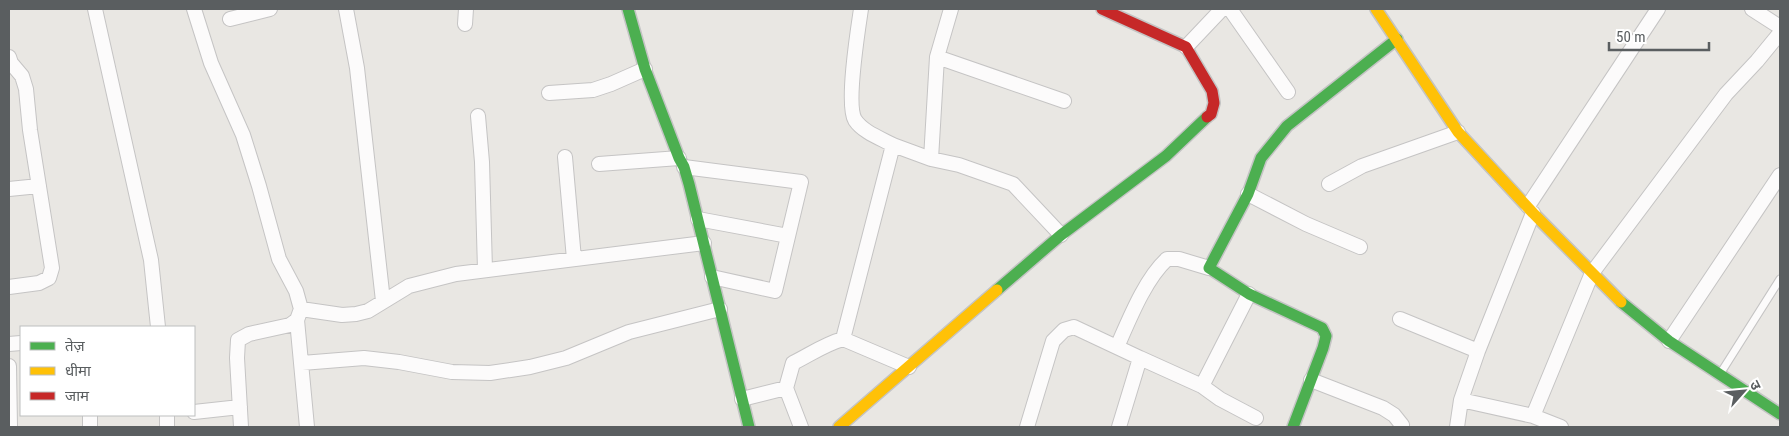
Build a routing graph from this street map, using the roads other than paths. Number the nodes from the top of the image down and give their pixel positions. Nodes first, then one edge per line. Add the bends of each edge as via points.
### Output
1 (95, 9) edge
2 (194, 9) edge
3 (270, 9) edge
4 (346, 9) edge
5 (466, 9) edge
6 (628, 9) edge
7 (861, 9) edge
8 (950, 9) edge
9 (1102, 9) edge
10 (1222, 9) edge
11 (1230, 9) edge
12 (1658, 9) edge
13 (1752, 9) edge
14 (1380, 10) edge
15 (230, 19) dead end
16 (466, 24) dead end
17 (1780, 27) edge
18 (1780, 33) edge
19 (1397, 39) junction
20 (1186, 47) junction
21 (937, 57) junction
22 (9, 58) edge
23 (645, 69) junction
24 (1288, 92) dead end
25 (549, 93) dead end
26 (1064, 101) dead end
27 (478, 116) dead end
28 (1458, 132) junction
29 (893, 145) junction
30 (565, 157) dead end
31 (931, 159) junction
32 (682, 162) junction
33 (599, 164) dead end
34 (1780, 175) edge
35 (1329, 184) dead end
36 (39, 186) junction
37 (9, 189) edge
38 (1248, 194) junction
39 (1530, 210) junction
40 (698, 218) junction
41 (1060, 235) junction
42 (788, 236) junction
43 (704, 244) junction
44 (1360, 247) dead end
45 (574, 259) junction
46 (1209, 268) junction
47 (485, 270) junction
48 (1592, 273) junction
49 (712, 277) junction
50 (1780, 278) edge
51 (9, 287) edge
52 (1249, 294) junction
53 (383, 301) junction
54 (720, 308) junction
55 (299, 314) junction
56 (1400, 319) dead end
57 (158, 326) edge
58 (843, 339) junction
59 (1669, 341) junction
60 (1117, 347) junction
61 (1478, 352) junction
62 (1140, 358) junction
63 (302, 363) junction
64 (9, 366) edge
65 (909, 367) junction
66 (1720, 375) junction
67 (1311, 380) junction
68 (1202, 386) junction
69 (786, 388) junction
70 (742, 399) junction
71 (1461, 400) junction
72 (240, 407) junction
73 (195, 412) edge
74 (1780, 414) edge
75 (1532, 416) junction
76 (1256, 418) dead end
77 (10, 427) edge
78 (241, 427) edge
79 (308, 427) edge
80 (749, 427) edge
81 (801, 427) edge
82 (839, 427) edge
83 (1026, 427) edge
84 (1119, 427) edge
85 (1293, 427) edge
86 (1401, 427) edge
87 (1457, 427) edge
88 (1561, 427) edge

1 - 57 street via 151,260
2 - 55 street via 211,63 243,135 280,259 296,291
3 - 15 street
4 - 53 street via 357,68
5 - 16 street
6 - 23 street
7 - 29 street via 851,101 853,118 861,128
8 - 21 street
9 - 20 street
10 - 20 street
11 - 24 street
12 - 39 street
13 - 17 street
14 - 19 street
18 - 48 street via 1726,94
19 - 28 street
19 - 38 street via 1287,126 1261,158
20 - 41 street via 1212,92 1214,104 1211,114 1166,156
21 - 26 street
21 - 31 street
22 - 36 street via 22,76 26,89
23 - 25 street via 592,90
23 - 32 street
27 - 47 street
28 - 35 street via 1362,166
28 - 39 street
29 - 31 street
29 - 58 street
30 - 45 street
31 - 41 street via 1013,184
32 - 33 street
32 - 40 street
32 - 42 street via 801,182
34 - 59 street
36 - 37 street
36 - 51 street via 52,268 49,278 39,283
38 - 44 street
38 - 46 street
39 - 48 street
39 - 61 street
40 - 42 street
40 - 43 street
41 - 65 street
42 - 49 street via 775,291
43 - 45 street
43 - 49 street
45 - 47 street
46 - 52 street
46 - 60 street via 1179,259 1167,259 1157,269
47 - 53 street via 409,286
48 - 59 street
48 - 75 street
49 - 54 street
50 - 66 lane
52 - 67 street via 1322,328 1326,336
52 - 68 street
53 - 55 street via 368,311 356,314
54 - 63 street via 628,332 566,358 490,373 452,372 364,358
54 - 70 street
55 - 63 street
55 - 72 street via 290,325 249,334 238,340
56 - 61 street
58 - 65 street
58 - 69 street via 827,344 794,363
59 - 66 street
60 - 62 street
60 - 83 street via 1074,327 1064,330 1053,340
61 - 71 street
62 - 68 street
62 - 84 street
63 - 79 street
64 - 77 street
65 - 82 street
66 - 74 street
67 - 85 street
67 - 86 street via 1383,408 1394,415
68 - 76 street
69 - 70 street
69 - 81 street
70 - 80 street
71 - 75 street
71 - 87 street
72 - 73 street
72 - 78 street
75 - 88 street

